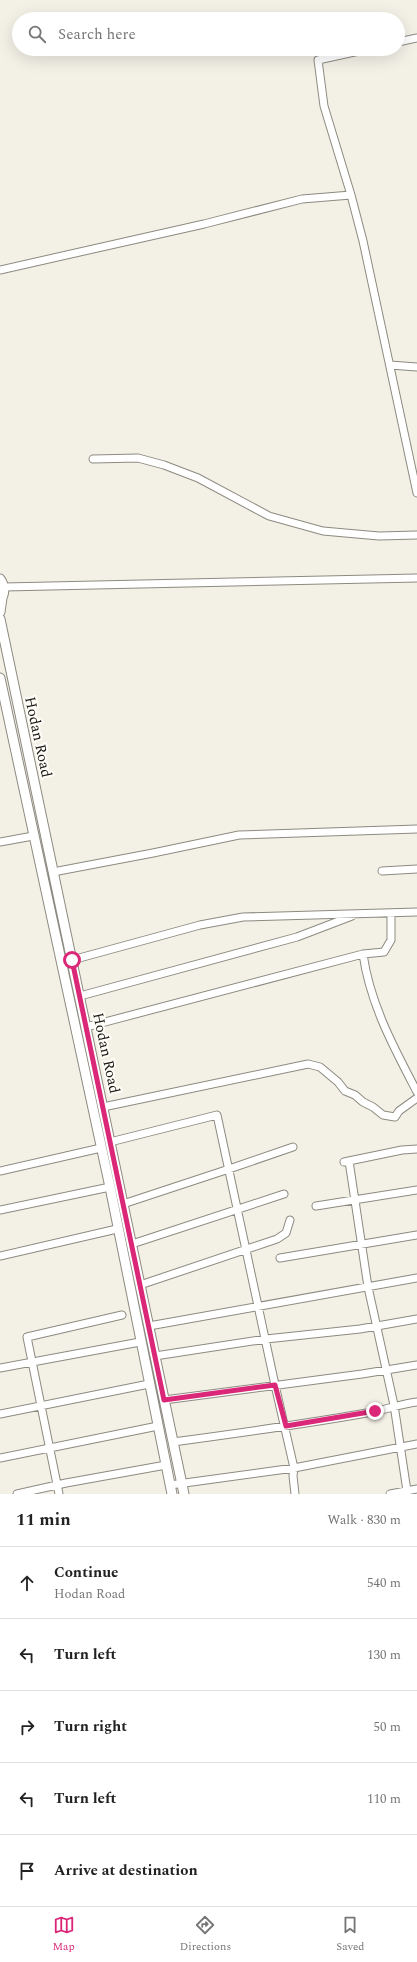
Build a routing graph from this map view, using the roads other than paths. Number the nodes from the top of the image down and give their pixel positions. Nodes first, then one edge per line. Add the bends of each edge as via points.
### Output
1 (417, 38) edge
2 (405, 41) edge
3 (336, 56) edge
4 (351, 195) junction
5 (0, 270) edge
6 (390, 365) junction
7 (417, 367) edge
8 (93, 459) dead end
9 (417, 493) edge
10 (417, 535) edge
11 (417, 578) edge
12 (2, 583) edge
13 (1, 600) edge
14 (0, 612) edge
15 (0, 619) edge
16 (0, 678) edge
17 (417, 829) edge
18 (33, 836) junction
19 (0, 842) edge
20 (417, 869) edge
21 (382, 871) dead end
22 (53, 872) junction
23 (417, 912) edge
24 (391, 913) junction
25 (356, 914) junction
26 (363, 954) junction
27 (72, 960) junction
28 (80, 996) junction
29 (86, 1027) junction
30 (417, 1092) edge
31 (417, 1098) edge
32 (103, 1107) junction
33 (110, 1142) junction
34 (293, 1147) dead end
35 (101, 1148) junction
36 (417, 1149) edge
37 (229, 1169) junction
38 (0, 1171) edge
39 (110, 1187) junction
40 (417, 1190) edge
41 (284, 1194) dead end
42 (356, 1199) junction
43 (123, 1204) junction
44 (316, 1206) dead end
45 (0, 1210) edge
46 (238, 1210) junction
47 (290, 1220) dead end
48 (117, 1229) junction
49 (417, 1235) edge
50 (132, 1244) junction
51 (361, 1245) junction
52 (247, 1249) junction
53 (0, 1256) edge
54 (280, 1258) dead end
55 (417, 1278) edge
56 (140, 1285) junction
57 (368, 1287) junction
58 (259, 1305) junction
59 (122, 1315) dead end
60 (417, 1319) edge
61 (149, 1326) junction
62 (376, 1327) junction
63 (266, 1339) junction
64 (140, 1342) junction
65 (155, 1356) junction
66 (32, 1362) junction
67 (417, 1365) edge
68 (0, 1368) edge
69 (386, 1369) junction
70 (149, 1384) junction
71 (275, 1385) junction
72 (164, 1400) junction
73 (417, 1402) edge
74 (42, 1405) junction
75 (394, 1406) junction
76 (0, 1414) edge
77 (158, 1426) junction
78 (286, 1426) junction
79 (173, 1442) junction
80 (417, 1444) edge
81 (50, 1447) junction
82 (401, 1447) junction
83 (0, 1458) edge
84 (166, 1465) junction
85 (294, 1468) junction
86 (181, 1482) junction
87 (57, 1485) junction
88 (417, 1489) edge
89 (171, 1490) edge
90 (407, 1491) junction
91 (17, 1494) edge
92 (59, 1494) edge
93 (184, 1494) edge
94 (295, 1494) edge
95 (390, 1494) edge

1 - 2 street
3 - 4 street via 318,60 324,106
4 - 5 street via 302,199
4 - 6 street
6 - 7 street
6 - 9 street
8 - 10 street via 138,458 164,465 198,478 268,516 323,530 379,536
11 - 12 street
12 - 13 main road
13 - 14 main road
15 - 22 main road, Hodan Road
16 - 18 main road, Hodan Road
17 - 22 street via 239,835
18 - 19 street
18 - 35 main road, Hodan Road
20 - 21 street
22 - 27 main road, Hodan Road
23 - 24 street
24 - 25 street
24 - 26 street via 391,940 384,952
25 - 27 street via 243,917 200,925
25 - 28 street via 297,937
26 - 29 street
26 - 30 street via 366,978 384,1027
27 - 28 main road, Hodan Road
28 - 29 main road, Hodan Road
29 - 32 main road, Hodan Road
31 - 32 street via 399,1111 396,1117 383,1115 345,1091 320,1067 308,1064
32 - 33 main road, Hodan Road
33 - 37 street via 217,1115
33 - 43 main road, Hodan Road
34 - 37 street
35 - 38 street
35 - 39 main road, Hodan Road
36 - 42 street via 346,1162
37 - 43 street
37 - 46 street
39 - 45 street
39 - 48 main road, Hodan Road
40 - 42 street
41 - 46 street
42 - 44 street
42 - 51 street
43 - 50 main road, Hodan Road
46 - 50 street
46 - 52 street
47 - 52 street via 286,1233
48 - 53 street
48 - 64 main road, Hodan Road
49 - 51 street
50 - 56 main road, Hodan Road
51 - 54 street
51 - 57 street
52 - 56 street
52 - 58 street
55 - 57 street
56 - 61 main road, Hodan Road
57 - 58 street
57 - 62 street
58 - 61 street
58 - 63 street
59 - 66 street via 27,1338
60 - 62 street
61 - 65 main road, Hodan Road
62 - 63 street
62 - 69 street
63 - 65 street
63 - 71 street
64 - 66 street
64 - 70 main road, Hodan Road
65 - 72 main road, Hodan Road
66 - 68 street
66 - 74 street
67 - 69 street
69 - 71 street
69 - 75 street
70 - 74 street
70 - 77 main road, Hodan Road
71 - 72 street
71 - 78 street
72 - 79 main road, Hodan Road
73 - 75 street
74 - 76 street
74 - 81 street
75 - 78 street
75 - 82 street
77 - 81 street
77 - 84 main road, Hodan Road
78 - 79 street
78 - 85 street
79 - 86 main road, Hodan Road
80 - 82 street
81 - 83 street
81 - 87 street
82 - 85 street
82 - 90 street
84 - 87 street
84 - 89 main road, Hodan Road
85 - 86 street
85 - 94 street via 292,1476
86 - 89 street
86 - 93 main road, Hodan Road
87 - 91 street
87 - 92 street
88 - 90 street
90 - 95 street

